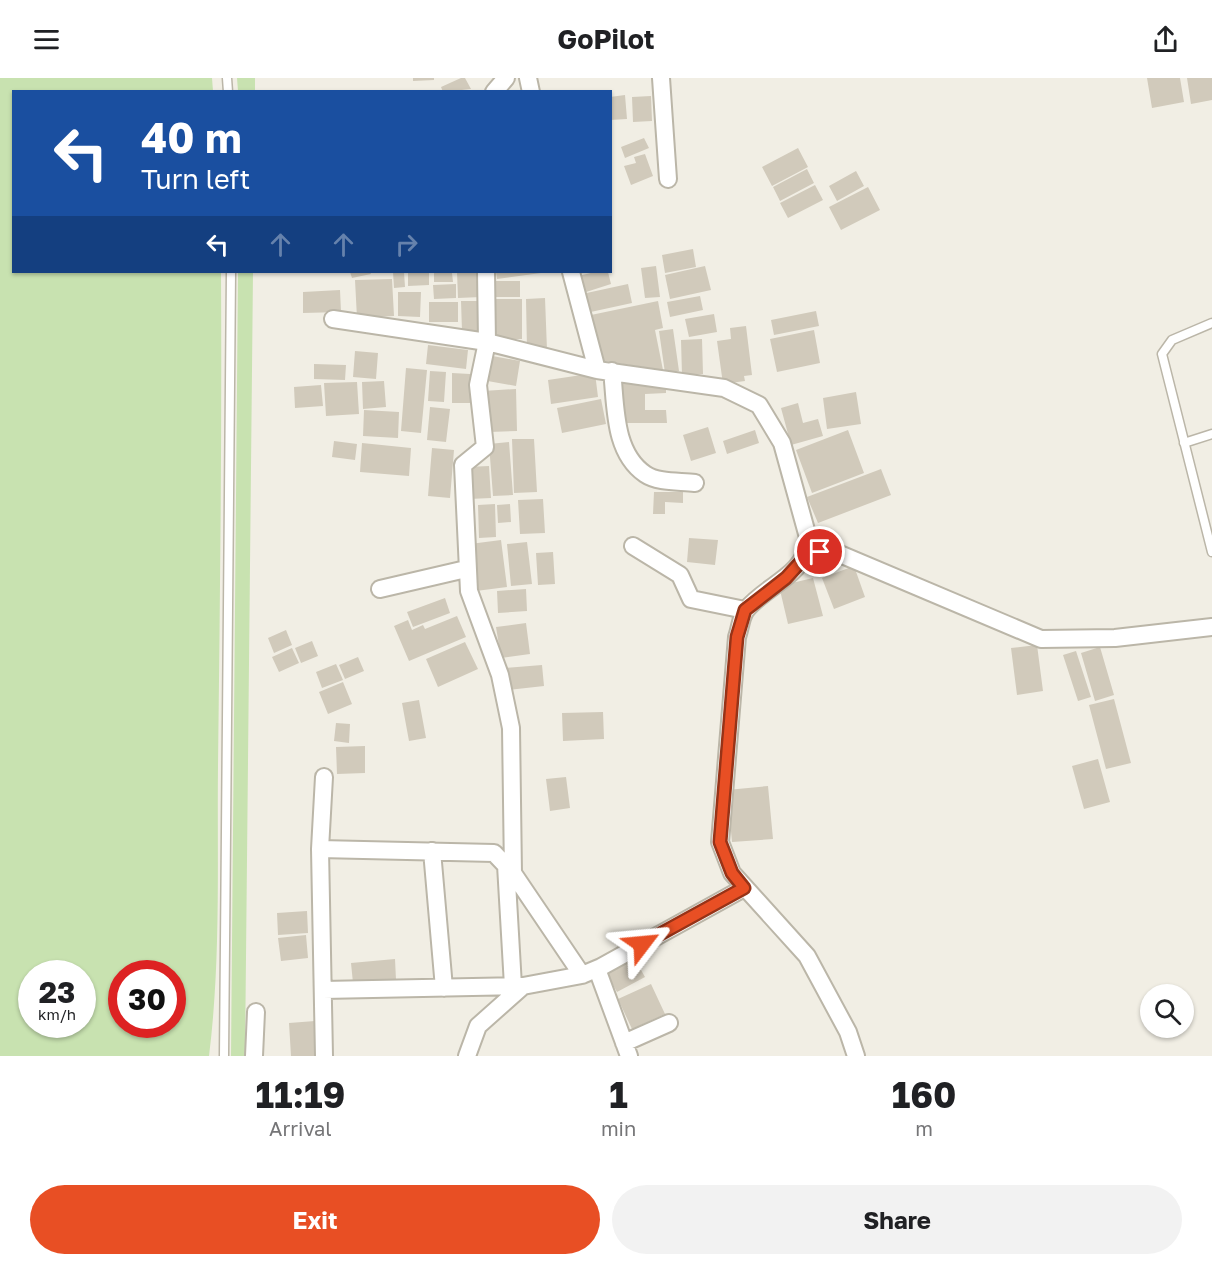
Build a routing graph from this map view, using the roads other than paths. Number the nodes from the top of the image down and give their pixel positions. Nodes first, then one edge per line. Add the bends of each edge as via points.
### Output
1 (506, 78) edge
2 (662, 78) edge
3 (496, 90) edge
4 (668, 179) dead end
5 (231, 273) edge
6 (486, 273) edge
7 (571, 273) edge
8 (333, 319) dead end
9 (1212, 323) edge
10 (486, 342) junction
11 (604, 371) junction
12 (1212, 434) edge
13 (1184, 443) junction
14 (695, 483) dead end
15 (633, 546) dead end
16 (808, 548) junction
17 (1212, 552) edge
18 (466, 569) junction
19 (380, 588) dead end
20 (745, 610) junction
21 (1212, 627) edge
22 (324, 777) dead end
23 (320, 849) junction
24 (432, 851) junction
25 (510, 869) junction
26 (744, 888) junction
27 (590, 972) junction
28 (518, 986) junction
29 (444, 988) junction
30 (323, 990) junction
31 (256, 1012) dead end
32 (669, 1023) dead end
33 (626, 1049) edge
34 (224, 1056) edge
35 (254, 1056) edge
36 (324, 1056) edge
37 (467, 1056) edge
38 (856, 1056) edge

1 - 3 street
2 - 4 street
5 - 34 lane
6 - 10 street
7 - 11 street
8 - 10 street
9 - 13 lane via 1172,340 1162,354
10 - 11 street
10 - 18 street via 478,385 485,447 463,465
11 - 14 street via 628,457 645,474 659,480
11 - 16 street via 724,388 759,405 782,443
12 - 13 lane
13 - 17 lane
15 - 20 street via 680,575 691,599
16 - 20 street via 786,578
16 - 21 street via 833,550 1041,639 1115,638
18 - 19 street
18 - 25 street via 469,591 500,675 509,717
20 - 26 street via 737,637 720,842 732,873
22 - 23 street
23 - 24 street
23 - 30 street
24 - 25 street via 494,853
24 - 29 street
25 - 27 street
25 - 28 street
26 - 27 street
26 - 38 street via 807,956 848,1032
27 - 28 street
27 - 33 street
28 - 29 street
28 - 37 street via 478,1026
29 - 30 street
30 - 36 street
31 - 35 street
32 - 33 street

